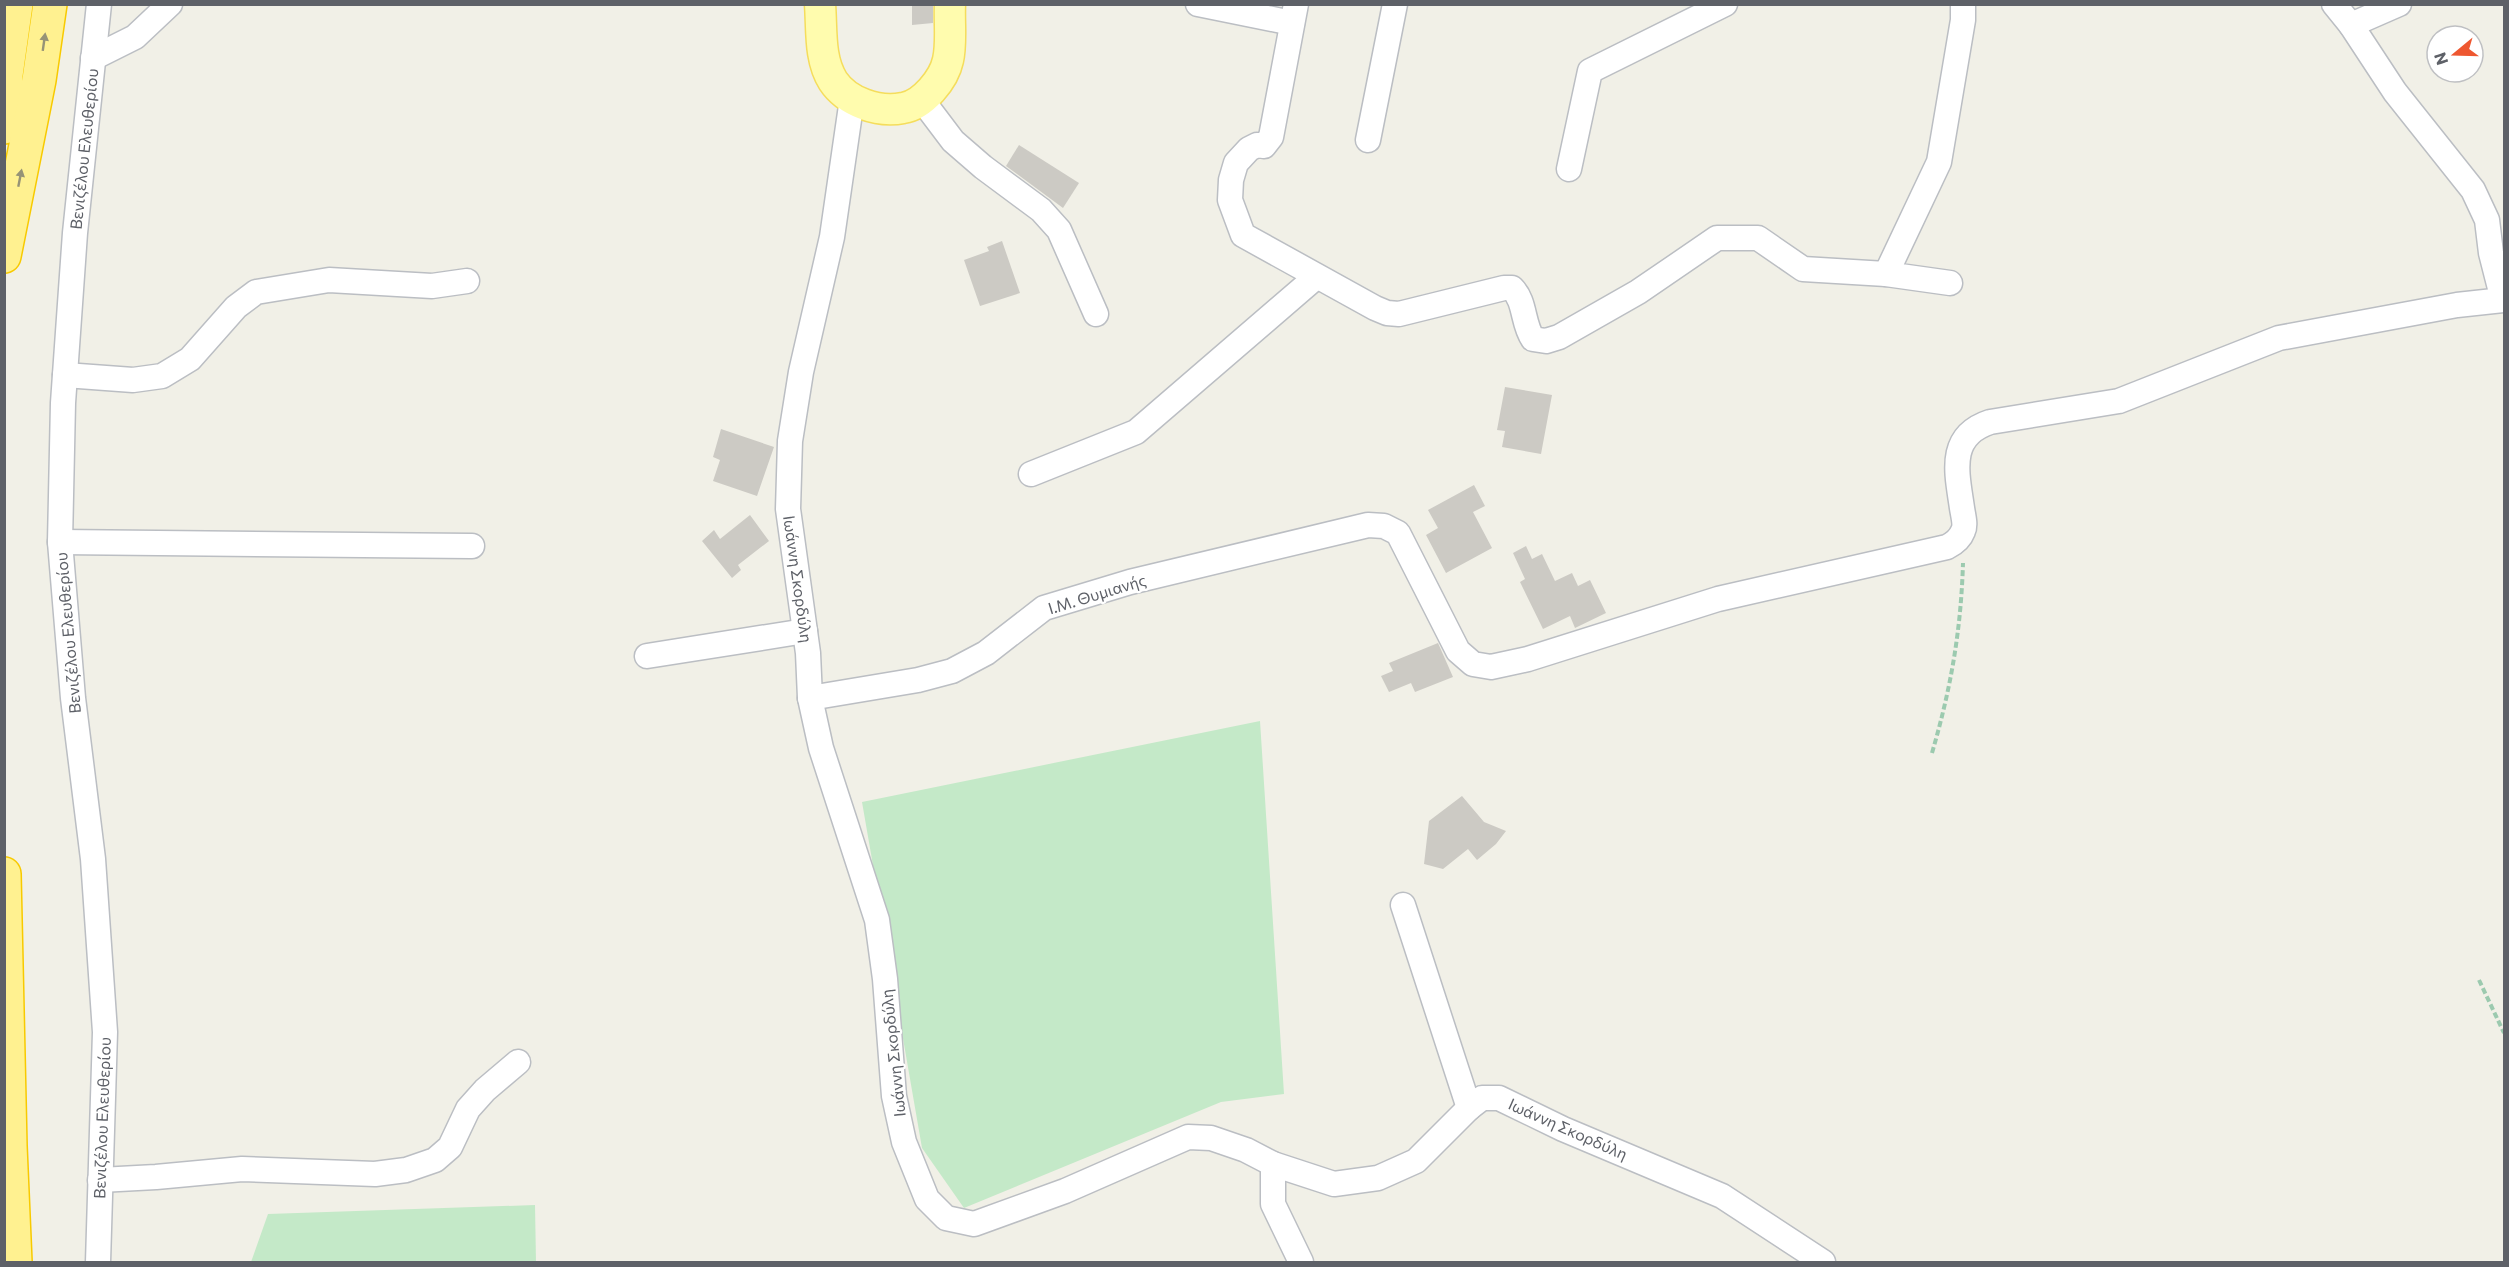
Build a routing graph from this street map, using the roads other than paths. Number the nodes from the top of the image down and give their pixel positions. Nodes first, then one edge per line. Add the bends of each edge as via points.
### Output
1 (16, 4) edge
2 (50, 4) edge
3 (99, 4) edge
4 (170, 4) edge
5 (820, 4) edge
6 (950, 4) edge
7 (1198, 4) edge
8 (1395, 4) edge
9 (1725, 4) edge
10 (1963, 4) edge
11 (2334, 4) edge
12 (2398, 4) edge
13 (1294, 14) edge
14 (2351, 25) junction
15 (93, 58) junction
16 (852, 99) junction
17 (922, 100) junction
18 (4, 127) edge
19 (1368, 140) dead end
20 (1569, 169) dead end
21 (2496, 214) edge
22 (4, 256) edge
23 (1886, 274) junction
24 (1316, 277) junction
25 (467, 281) dead end
26 (1950, 283) dead end
27 (2504, 300) edge
28 (1096, 314) dead end
29 (65, 375) junction
30 (1031, 474) dead end
31 (60, 542) junction
32 (472, 546) dead end
33 (805, 631) junction
34 (647, 656) dead end
35 (810, 698) junction
36 (4, 874) edge
37 (1403, 905) dead end
38 (518, 1062) dead end
39 (1469, 1107) junction
40 (1273, 1164) junction
41 (99, 1180) junction
42 (15, 1263) edge
43 (98, 1263) edge
44 (1301, 1263) edge
45 (1823, 1263) edge

1 - 18 highway via 6,75
22 -> 2 highway
3 - 15 street, Βενιζέλου Ελευθερίου
4 - 15 street via 135,37
5 - 16 main road via 823,58 834,81
6 - 17 main road via 948,60
7 - 13 street
8 - 19 street
9 - 20 street via 1590,71
10 - 23 street via 1939,162
11 - 14 street
12 - 14 street
13 - 24 street via 1271,137 1264,146 1249,149 1236,163 1230,200 1243,235
14 - 21 street via 2395,92
15 - 29 street, Βενιζέλου Ελευθερίου
16 - 17 main road via 866,105 903,108
16 - 33 street, Ιωάννη Σκορδύλη via 832,237 801,372 790,441 788,509
17 - 28 street via 953,141 1041,210 1059,230
21 - 27 street via 2491,253
23 - 24 street via 1803,269 1758,238 1717,238 1638,292 1546,341 1533,339 1527,330 1518,294 1512,288 1399,314 1375,308
23 - 26 street
24 - 30 street via 1136,432
25 - 29 street via 432,286 330,280 256,292 236,307 190,359 162,376 133,380
27 - 35 street, Ι.Μ. Θυμιανής via 2279,338 2119,401 1977,426 1960,448 1956,467 1965,529 1957,542 1718,599 1528,659 1491,667 1473,664 1458,651 1398,533 1384,526 1368,525 1130,582 1044,608 986,653 952,670 918,680
29 - 31 street, Βενιζέλου Ελευθερίου
31 - 32 street
31 - 41 street, Βενιζέλου Ελευθερίου via 93,859 105,1032
33 - 34 street
33 - 35 street, Ιωάννη Σκορδύλη
35 - 40 street, Ιωάννη Σκορδύλη via 821,748 877,920 894,1096 904,1142 927,1200 946,1218 974,1224 1065,1191 1188,1137 1211,1138
36 - 42 highway
37 - 39 street
38 - 41 street via 468,1109 450,1147 435,1160 406,1170 375,1174 242,1169
39 - 40 street, Ιωάννη Σκορδύλη via 1416,1161 1378,1178 1334,1184
39 - 45 street, Ιωάννη Σκορδύλη via 1482,1098 1499,1098 1722,1196
40 - 44 street via 1273,1204
41 - 43 street, Βενιζέλου Ελευθερίου

